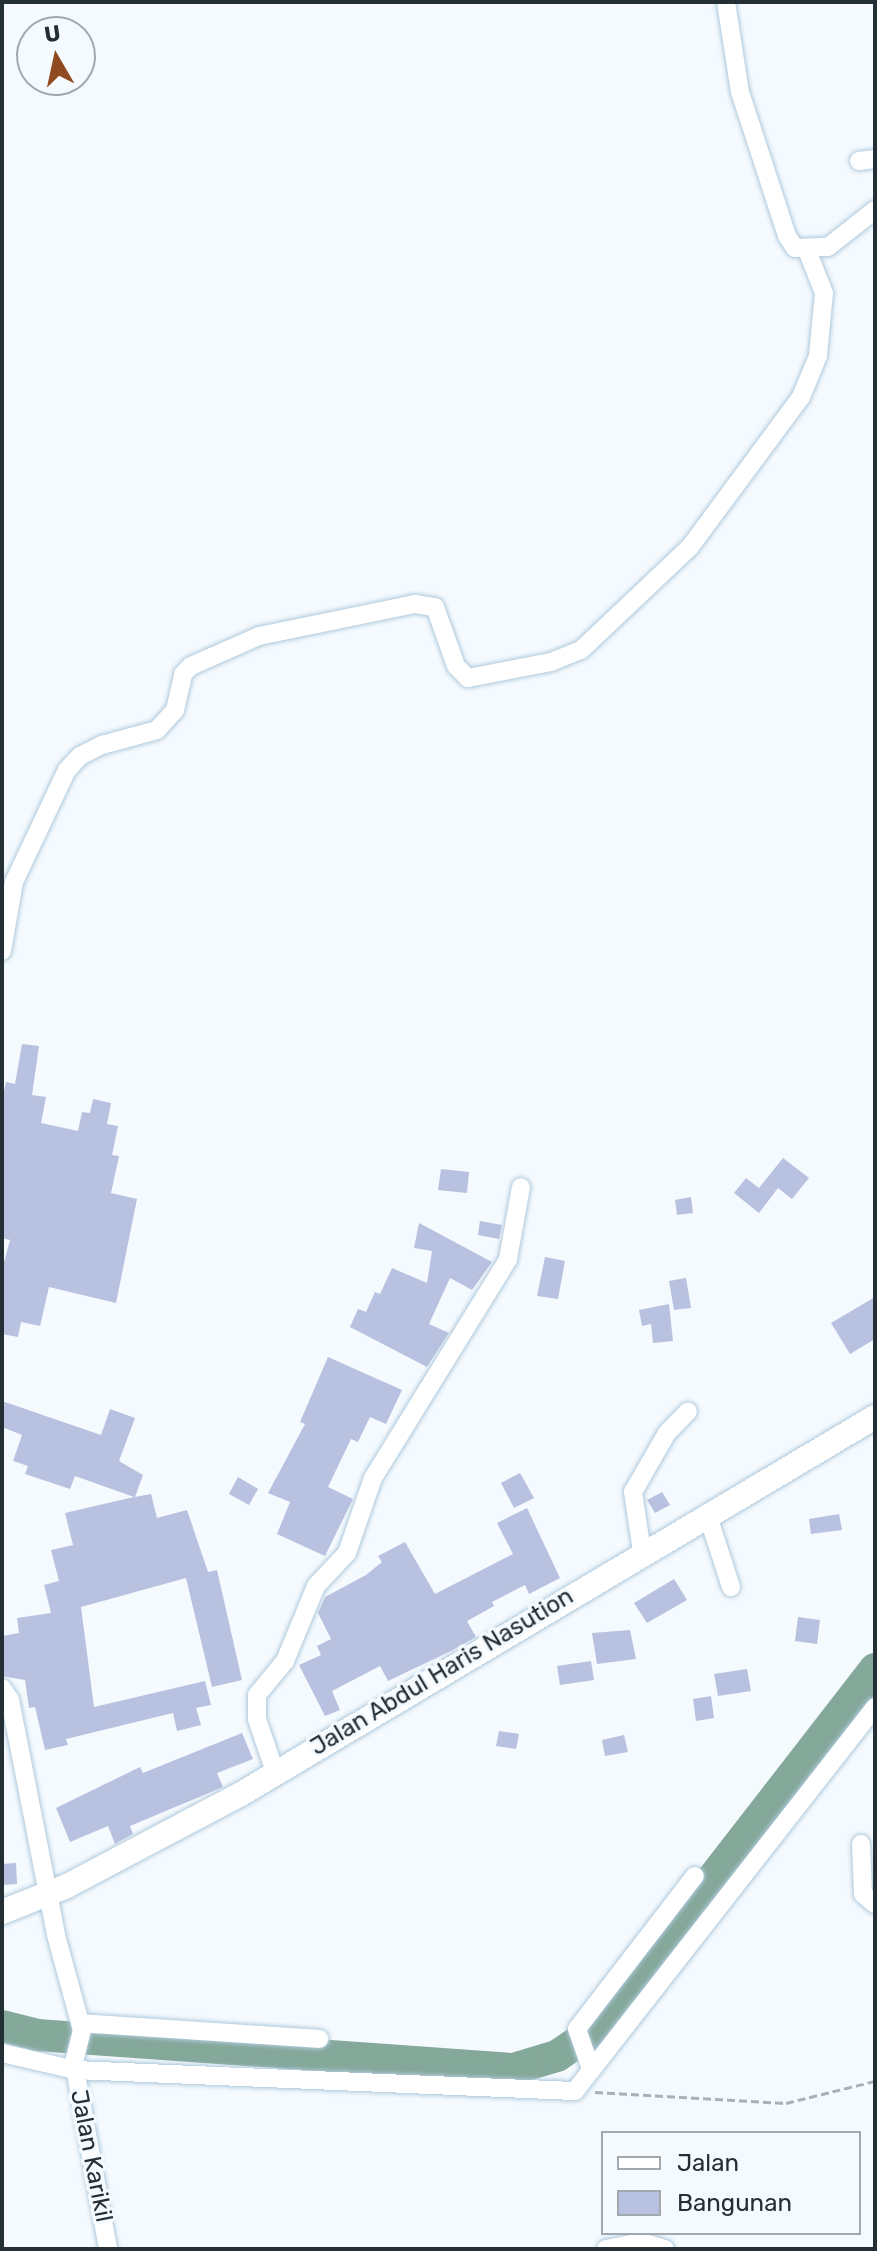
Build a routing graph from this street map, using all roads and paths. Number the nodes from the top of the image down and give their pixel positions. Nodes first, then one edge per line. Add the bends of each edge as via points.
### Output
1 (726, 2) edge
2 (875, 210) edge
3 (807, 250) junction
4 (2, 951) edge
5 (521, 1187) dead end
6 (688, 1411) dead end
7 (875, 1417) edge
8 (707, 1513) junction
9 (642, 1551) junction
10 (731, 1587) dead end
11 (2, 1688) edge
12 (875, 1707) edge
13 (275, 1772) junction
14 (861, 1844) dead end
15 (695, 1876) dead end
16 (47, 1893) junction
17 (875, 1904) edge
18 (2, 1912) edge
19 (81, 2027) junction
20 (319, 2039) dead end
21 (2, 2053) edge
22 (74, 2066) junction
23 (591, 2069) junction
24 (875, 2081) edge
25 (575, 2091) junction
26 (108, 2249) edge
27 (606, 2249) edge
28 (665, 2249) edge

1 - 3 street via 740,92 772,200 795,248
2 - 3 street via 828,247
3 - 4 street via 824,293 818,356 801,397 690,547 581,650 551,662 468,678 456,666 438,610 415,604 259,636 191,666 183,674 175,710 157,730 102,745 67,770 14,882
5 - 13 street via 508,1259 373,1478 347,1553 316,1586 285,1661 257,1695 257,1719
6 - 9 street via 667,1433 633,1492
7 - 8 main road, Jalan Abdul Haris Nasution
8 - 9 main road, Jalan Abdul Haris Nasution
8 - 10 street
9 - 13 main road, Jalan Abdul Haris Nasution
11 - 16 street via 10,1700
12 - 23 street
13 - 16 main road, Jalan Abdul Haris Nasution
14 - 17 street via 863,1894
15 - 23 street via 579,2038
16 - 18 main road, Jalan Abdul Haris Nasution
16 - 19 street
19 - 20 street
19 - 22 street
21 - 22 street
22 - 25 street
22 - 26 street, Jalan Karikil
23 - 25 street
24 - 25 path via 786,2103
27 - 28 street via 642,2242

